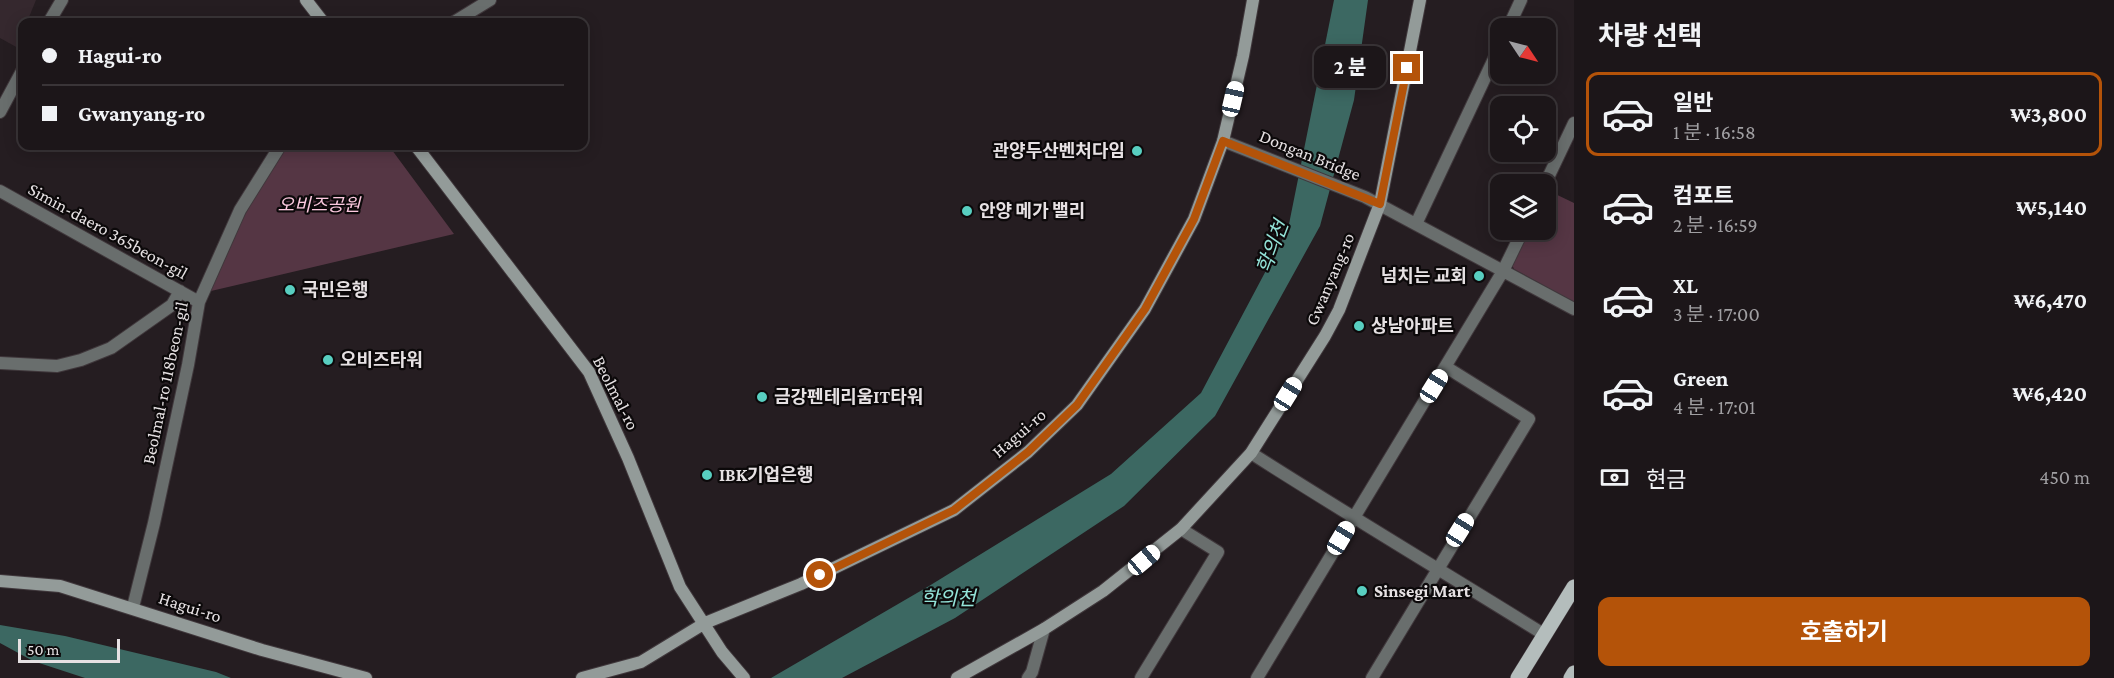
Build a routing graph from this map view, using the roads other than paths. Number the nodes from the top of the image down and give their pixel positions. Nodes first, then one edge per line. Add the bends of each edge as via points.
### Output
1 (62, 0) edge
2 (306, 0) edge
3 (490, 0) edge
4 (1253, 0) edge
5 (1420, 0) edge
6 (1521, 0) edge
7 (51, 18) edge
8 (320, 18) edge
9 (461, 18) edge
10 (1513, 18) edge
11 (1490, 67) edge
12 (18, 78) edge
13 (0, 112) edge
14 (1574, 123) edge
15 (1223, 141) junction
16 (278, 150) edge
17 (419, 150) edge
18 (1550, 174) edge
19 (0, 191) edge
20 (1380, 204) junction
21 (1416, 224) junction
22 (1518, 240) edge
23 (1503, 271) junction
24 (180, 291) junction
25 (199, 302) junction
26 (1574, 309) edge
27 (0, 363) edge
28 (1446, 367) junction
29 (1251, 453) junction
30 (1353, 518) junction
31 (1181, 529) junction
32 (1438, 568) junction
33 (0, 581) edge
34 (1574, 587) edge
35 (133, 607) junction
36 (705, 623) junction
37 (1044, 629) junction
38 (1545, 635) junction
39 (1574, 673) edge
40 (366, 678) edge
41 (582, 678) edge
42 (744, 678) edge
43 (957, 678) edge
44 (1028, 678) edge
45 (1142, 678) edge
46 (1257, 678) edge
47 (1372, 678) edge
48 (1518, 678) edge
49 (1571, 678) edge

1 - 7 street
2 - 8 street
3 - 9 street
4 - 15 street, Hagui-ro
5 - 20 street, Gwanyang-ro
6 - 10 street
11 - 21 street
12 - 13 street
14 - 18 street
15 - 20 street, Dongan Bridge
15 - 36 street, Hagui-ro via 1194,219 1145,309 1077,405 1036,444 954,510 801,584
16 - 25 street, Beolmal-ro 118beon-gil via 240,210
17 - 36 street, Beolmal-ro via 590,372 680,587
19 - 24 street, Simin-daero 365beon-gil
20 - 21 street, Dongan Bridge
20 - 29 street, Gwanyang-ro via 1339,310
21 - 23 street, Dongan Bridge
22 - 23 street
23 - 26 street, Dongan Bridge
23 - 28 street
24 - 25 street, Simin-daero 365beon-gil
24 - 27 street via 172,305 111,348 81,360 57,366
25 - 35 street, Beolmal-ro 118beon-gil
28 - 30 street
28 - 32 street via 1529,419
29 - 30 street
29 - 31 street, Gwanyang-ro
30 - 32 street
30 - 46 street
31 - 37 street, Gwanyang-ro via 1103,591
31 - 45 street via 1218,552
32 - 38 street
32 - 47 street
33 - 35 street, Hagui-ro via 60,586
34 - 38 main road
35 - 40 street, Hagui-ro via 262,650
36 - 41 street, Hagui-ro via 641,662
36 - 42 street, Beolmal-ro
37 - 43 street, Gwanyang-ro
37 - 44 street
38 - 48 main road
39 - 49 main road

